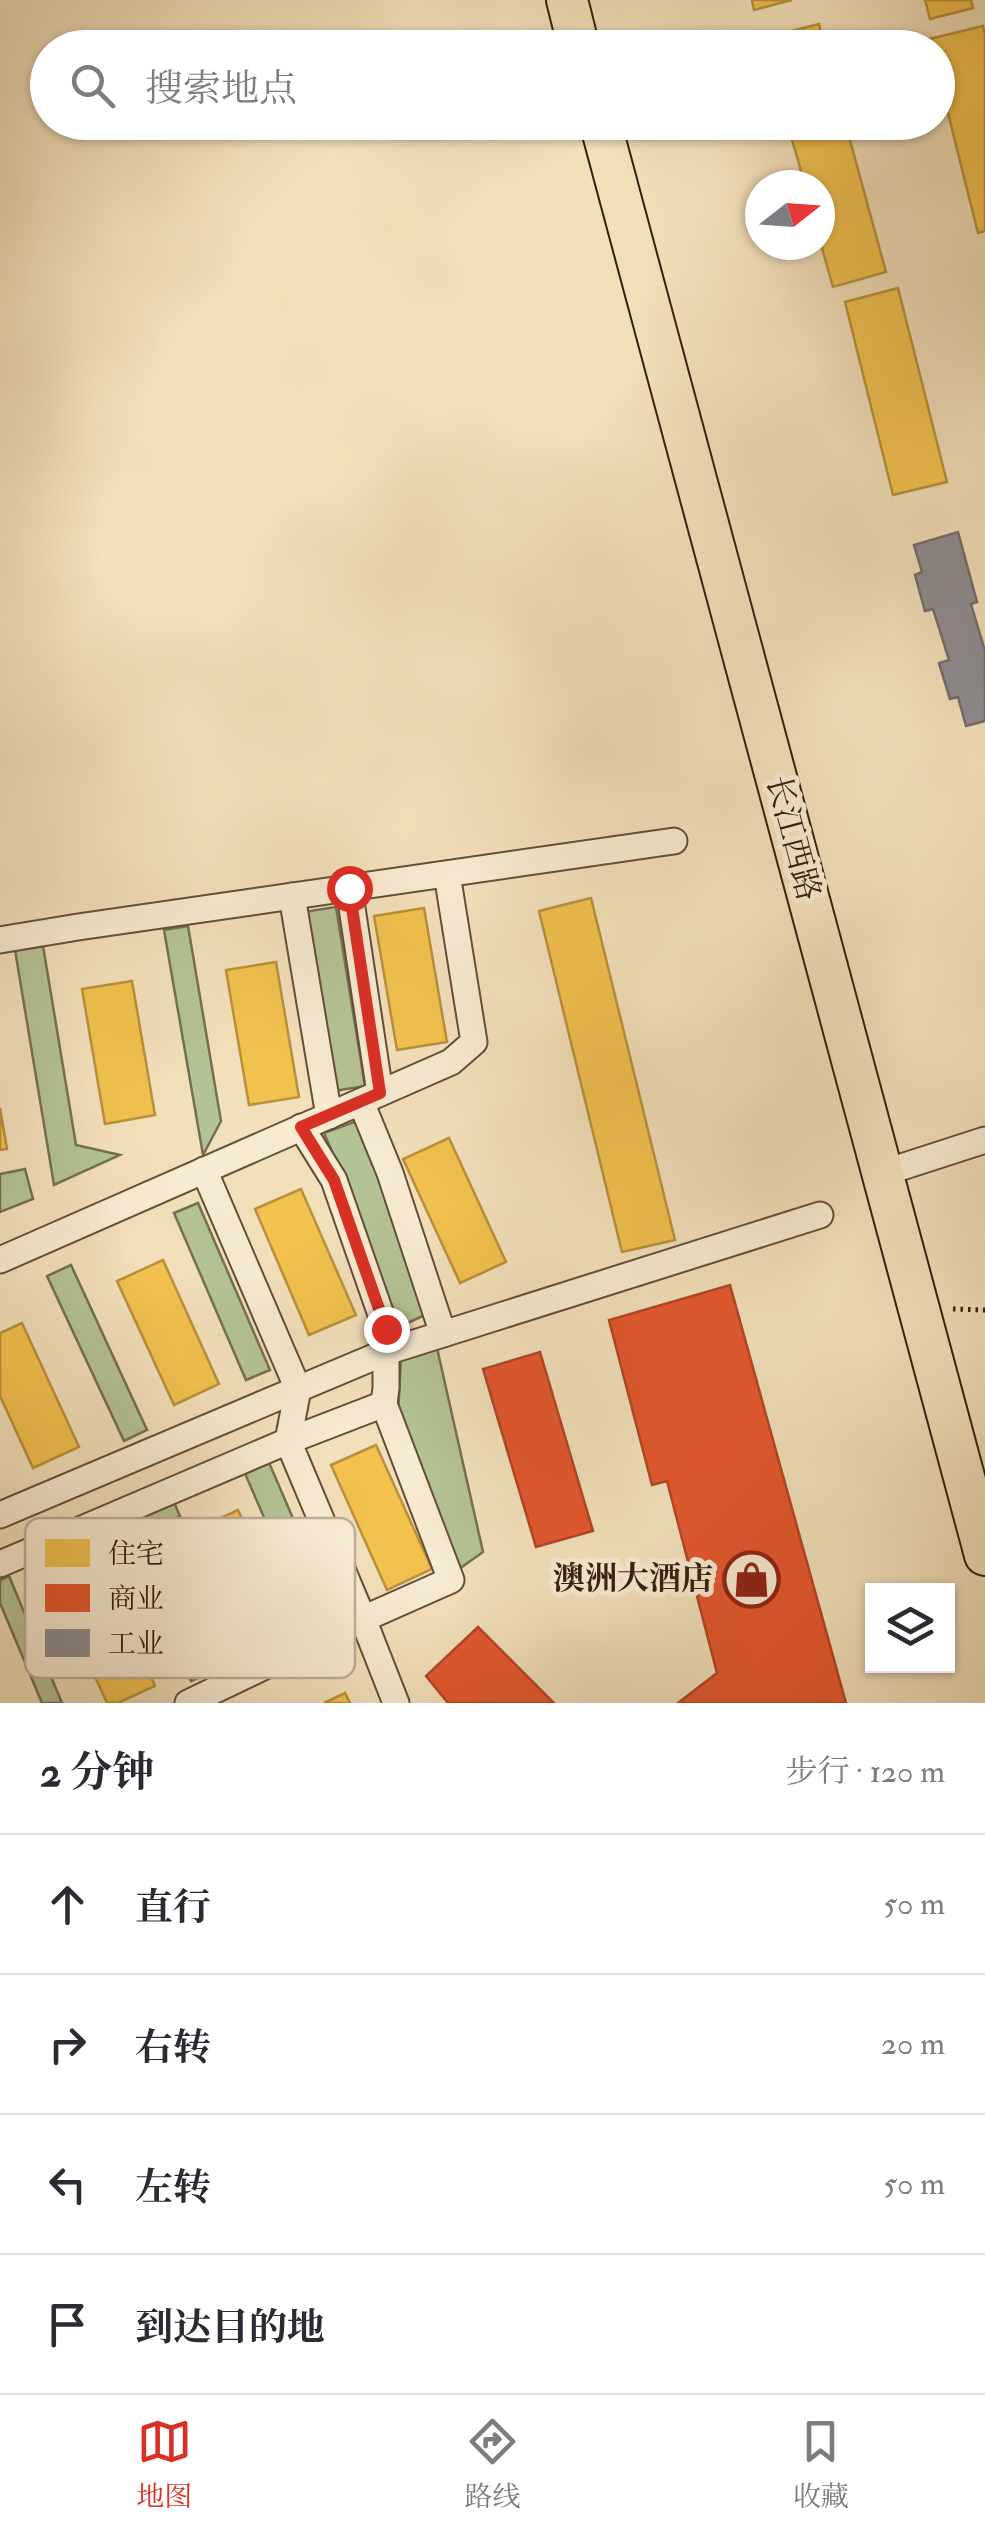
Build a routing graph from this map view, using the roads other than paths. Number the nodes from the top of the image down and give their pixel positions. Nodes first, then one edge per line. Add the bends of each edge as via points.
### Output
1 (566, 0) edge
2 (575, 30) edge
3 (605, 140) edge
4 (674, 841) dead end
5 (447, 874) junction
6 (349, 888) junction
7 (292, 896) junction
8 (0, 940) edge
9 (371, 1097) junction
10 (329, 1116) junction
11 (301, 1127) junction
12 (985, 1140) edge
13 (204, 1170) junction
14 (883, 1172) junction
15 (820, 1214) dead end
16 (0, 1260) edge
17 (444, 1334) junction
18 (386, 1352) junction
19 (298, 1389) junction
20 (384, 1404) junction
21 (288, 1441) junction
22 (0, 1515) edge
23 (108, 1518) edge
24 (320, 1518) edge
25 (25, 1553) edge
26 (985, 1555) edge
27 (0, 1564) edge
28 (355, 1602) edge
29 (362, 1619) junction
30 (355, 1622) edge
31 (240, 1678) edge
32 (188, 1703) edge
33 (396, 1703) edge

1 - 2 main road
3 - 14 main road, 长江西路
4 - 5 street
5 - 6 street
5 - 9 street via 474,1042 451,1062
6 - 7 street
6 - 9 street
7 - 8 street
7 - 10 street
9 - 10 street
9 - 17 street
10 - 11 street
11 - 13 street
11 - 18 street via 334,1180 386,1329
12 - 14 street
13 - 16 street
13 - 19 street
14 - 26 main road, 长江西路
15 - 17 street
17 - 18 street
18 - 19 street
18 - 20 street
19 - 21 street
19 - 22 street
20 - 21 street
20 - 29 street via 451,1580
21 - 23 street
21 - 24 street
25 - 27 street
28 - 29 street
29 - 30 street
29 - 33 street
31 - 32 street

